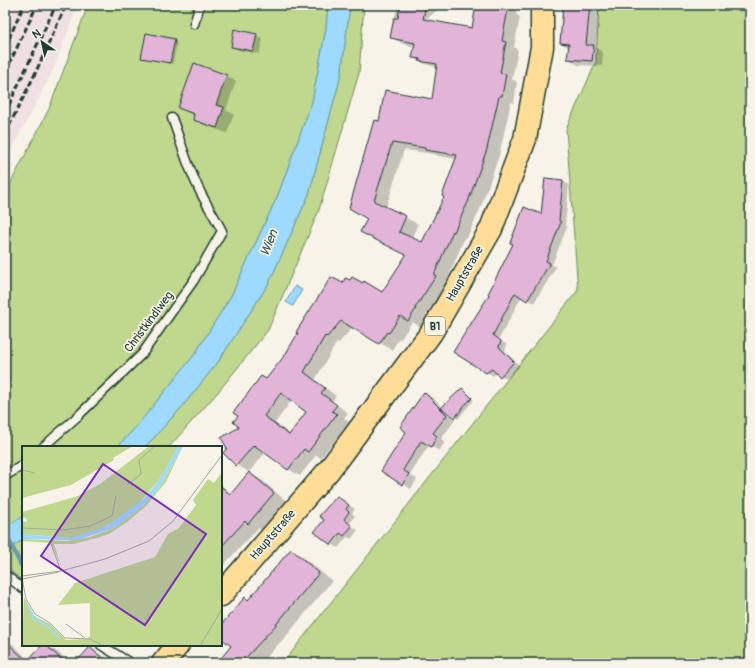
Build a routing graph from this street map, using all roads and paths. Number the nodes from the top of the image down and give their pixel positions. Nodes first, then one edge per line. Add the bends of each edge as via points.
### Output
1 (200, 5) edge
2 (542, 5) edge
3 (194, 24) dead end
4 (172, 118) dead end
5 (45, 446) edge
6 (22, 466) edge
7 (5, 476) edge
8 (7, 576) dead end
9 (22, 588) edge
10 (222, 594) edge
11 (103, 646) edge
12 (177, 646) edge
13 (130, 663) edge
14 (163, 663) edge

1 - 3 lane
2 - 10 main road, Hauptstraße / B1 via 542,46 525,139 491,229 431,333 329,470
4 - 5 lane, Christkindlweg via 196,184 222,231 194,280 142,354
6 - 7 lane
8 - 9 lane
11 - 13 lane
12 - 14 main road

